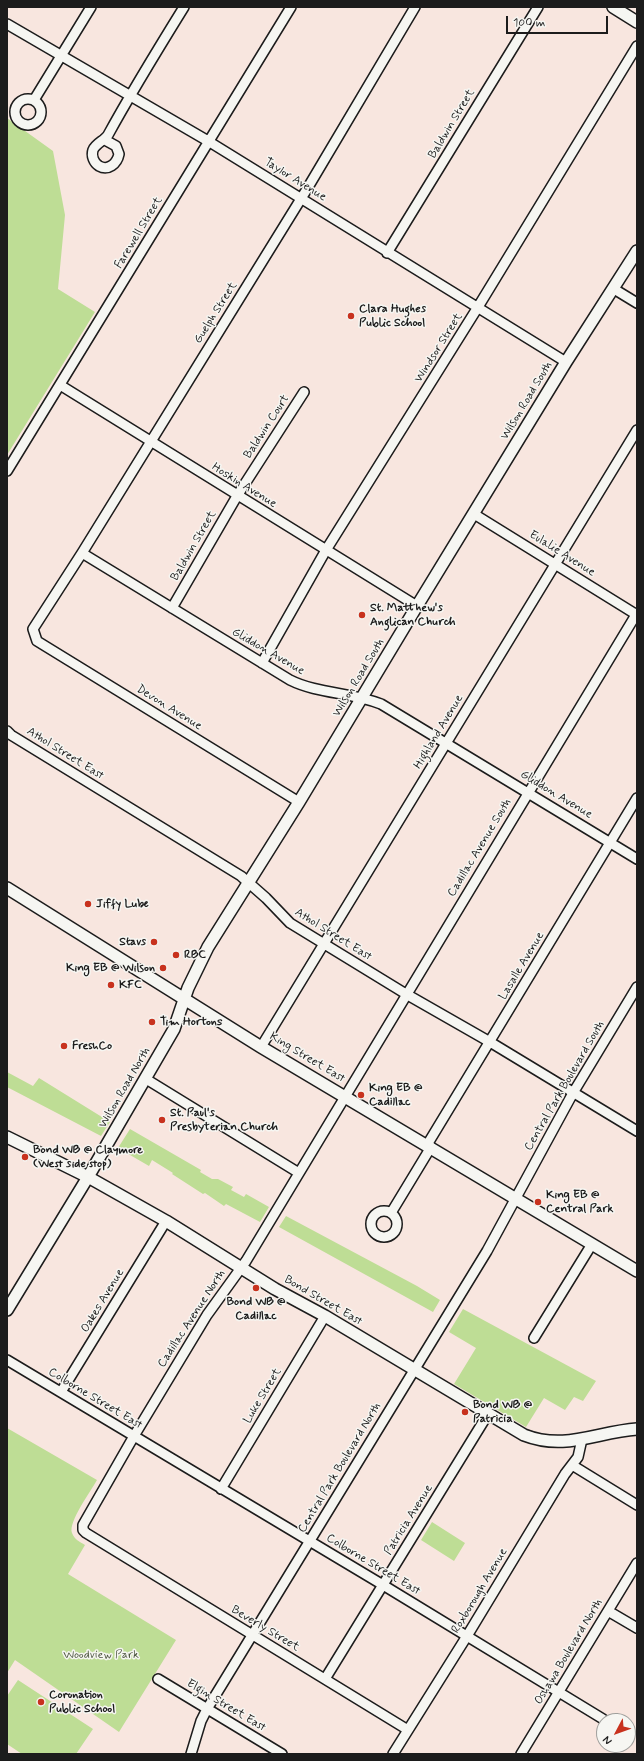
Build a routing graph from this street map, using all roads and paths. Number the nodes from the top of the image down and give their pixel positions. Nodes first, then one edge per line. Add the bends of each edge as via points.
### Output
1 (91, 7) edge
2 (184, 7) edge
3 (291, 7) edge
4 (416, 7) edge
5 (538, 7) edge
6 (613, 7) edge
7 (637, 22) edge
8 (7, 24) edge
9 (637, 46) edge
10 (62, 55) junction
11 (130, 94) junction
12 (34, 100) dead end
13 (105, 140) dead end
14 (208, 141) junction
15 (301, 198) junction
16 (637, 251) edge
17 (387, 253) junction
18 (614, 289) junction
19 (637, 303) edge
20 (478, 307) junction
21 (566, 362) junction
22 (60, 385) junction
23 (304, 392) dead end
24 (637, 430) edge
25 (150, 442) junction
26 (7, 471) edge
27 (237, 496) junction
28 (474, 514) junction
29 (326, 550) junction
30 (82, 553) junction
31 (555, 564) junction
32 (417, 606) junction
33 (172, 608) junction
34 (637, 614) edge
35 (33, 629) joint
36 (262, 663) junction
37 (362, 698) junction
38 (7, 731) edge
39 (446, 743) junction
40 (528, 792) junction
41 (637, 798) edge
42 (299, 802) junction
43 (610, 842) junction
44 (637, 859) edge
45 (248, 883) junction
46 (7, 888) edge
47 (324, 943) junction
48 (637, 987) edge
49 (406, 994) junction
50 (184, 999) junction
51 (490, 1042) junction
52 (261, 1047) junction
53 (146, 1079) junction
54 (573, 1094) junction
55 (346, 1096) junction
56 (637, 1131) edge
57 (7, 1137) edge
58 (429, 1146) junction
59 (300, 1173) junction
60 (88, 1178) junction
61 (516, 1198) junction
62 (391, 1213) dead end
63 (166, 1222) junction
64 (592, 1244) junction
65 (240, 1268) junction
66 (637, 1271) edge
67 (7, 1310) edge
68 (325, 1316) junction
69 (534, 1338) dead end
70 (7, 1360) edge
71 (414, 1370) junction
72 (61, 1392) junction
73 (488, 1414) junction
74 (637, 1429) edge
75 (134, 1436) junction
76 (582, 1439) junction
77 (572, 1465) junction
78 (221, 1489) junction
79 (637, 1505) edge
80 (310, 1542) junction
81 (110, 1548) joint
82 (637, 1563) edge
83 (383, 1584) junction
84 (608, 1611) junction
85 (637, 1628) edge
86 (251, 1635) junction
87 (467, 1636) junction
88 (158, 1679) dead end
89 (325, 1679) junction
90 (559, 1692) junction
91 (207, 1709) junction
92 (596, 1715) edge
93 (408, 1730) junction
94 (191, 1754) edge
95 (282, 1754) edge
96 (394, 1754) edge
97 (521, 1754) edge

1 - 10 street
2 - 11 street
3 - 14 street, Farewell Street
4 - 15 street, Guelph Street
5 - 17 street, Baldwin Street
6 - 7 main road
8 - 10 street, Taylor Avenue
9 - 20 street, Windsor Street
10 - 11 street, Taylor Avenue
10 - 12 street
11 - 13 street
11 - 14 street, Taylor Avenue
14 - 15 street, Taylor Avenue
14 - 22 street, Farewell Street
15 - 17 street, Taylor Avenue
15 - 25 street, Guelph Street
16 - 18 main road, Wilson Road South
17 - 20 street, Taylor Avenue
18 - 19 street
18 - 21 main road, Wilson Road South
20 - 21 street, Taylor Avenue
20 - 29 street, Windsor Street
21 - 28 main road, Wilson Road South
22 - 25 street, Hoskin Avenue
22 - 26 street, Farewell Street
23 - 27 street, Baldwin Court
24 - 31 street, Highland Avenue
25 - 27 street, Hoskin Avenue
25 - 30 street, Guelph Street
27 - 29 street, Hoskin Avenue
27 - 33 street, Baldwin Street
28 - 31 street, Eulalie Avenue
28 - 32 main road, Wilson Road South
29 - 32 street, Hoskin Avenue
29 - 36 street, Windsor Street
30 - 33 street, Gliddon Avenue
30 - 35 street, Guelph Street
31 - 34 street, Eulalie Avenue
31 - 39 street, Highland Avenue
32 - 37 main road, Wilson Road South
33 - 36 street, Gliddon Avenue
34 - 40 street, Cadillac Avenue South
35 - 42 street, Devon Avenue via 37,641
36 - 37 street, Gliddon Avenue via 301,685
37 - 39 street, Gliddon Avenue via 381,704
37 - 42 main road, Wilson Road South
38 - 45 street, Athol Street East
39 - 40 street, Gliddon Avenue
39 - 47 street, Highland Avenue
40 - 43 street, Gliddon Avenue
40 - 49 street, Cadillac Avenue South
41 - 43 street, Lasalle Avenue
42 - 45 main road, Wilson Road South
43 - 44 street, Gliddon Avenue
43 - 51 street, Lasalle Avenue
45 - 47 street, Athol Street East via 284,918
45 - 50 main road, Wilson Road South via 203,955
46 - 50 main road, King Street East
47 - 49 street, Athol Street East
47 - 52 street, Highland Avenue
48 - 54 street, Central Park Boulevard South
49 - 51 street, Athol Street East
49 - 55 street, Cadillac Avenue South
50 - 52 main road, King Street East
50 - 53 main road, Wilson Road North via 174,1029
51 - 54 street, Athol Street East
51 - 58 street, Lasalle Avenue
52 - 55 main road, King Street East
53 - 59 street
53 - 60 main road, Wilson Road North
54 - 56 street, Athol Street East
54 - 61 street, Central Park Boulevard South
55 - 58 main road, King Street East
55 - 59 street, Cadillac Avenue North
57 - 60 main road, Bond Street East
58 - 61 main road, King Street East
58 - 62 street, Lasalle Avenue
59 - 65 street, Cadillac Avenue North
60 - 63 main road, Bond Street East
60 - 67 main road, Wilson Road North
61 - 64 main road, King Street East
61 - 71 street, Central Park Boulevard North via 487,1251
63 - 65 main road, Bond Street East
63 - 72 street, Oakes Avenue
64 - 66 main road, King Street East
64 - 69 street
65 - 68 main road, Bond Street East
65 - 75 street, Cadillac Avenue North via 207,1316
68 - 71 main road, Bond Street East
68 - 78 street, Luke Street
70 - 72 street, Colborne Street East
71 - 73 main road, Bond Street East
71 - 80 street, Central Park Boulevard North
72 - 75 street, Colborne Street East
73 - 76 main road, Bond Street East via 535,1439 555,1442
73 - 83 street, Patricia Avenue
74 - 76 main road, Bond Street East
75 - 78 street, Colborne Street East
75 - 81 street, Cadillac Avenue North via 83,1525 86,1533
76 - 77 street, Roxborough Avenue via 578,1457
77 - 79 street
77 - 87 street, Roxborough Avenue
78 - 80 street, Colborne Street East
80 - 83 street, Colborne Street East
80 - 86 street, Central Park Boulevard North
81 - 86 street, Beverly Street
82 - 84 street, Oshawa Boulevard North
83 - 87 street, Colborne Street East
83 - 89 street, Patricia Avenue
84 - 85 street
84 - 90 street, Oshawa Boulevard North
86 - 89 street, Beverly Street
86 - 91 street, Central Park Boulevard North
87 - 90 street, Colborne Street East
87 - 93 street, Roxborough Avenue
88 - 91 street, Elgin Street East
89 - 93 street, Beverly Street
90 - 92 street, Colborne Street East
90 - 97 street, Oshawa Boulevard North
91 - 94 street, Central Park Boulevard North
91 - 95 street, Elgin Street East
93 - 96 street, Roxborough Avenue

